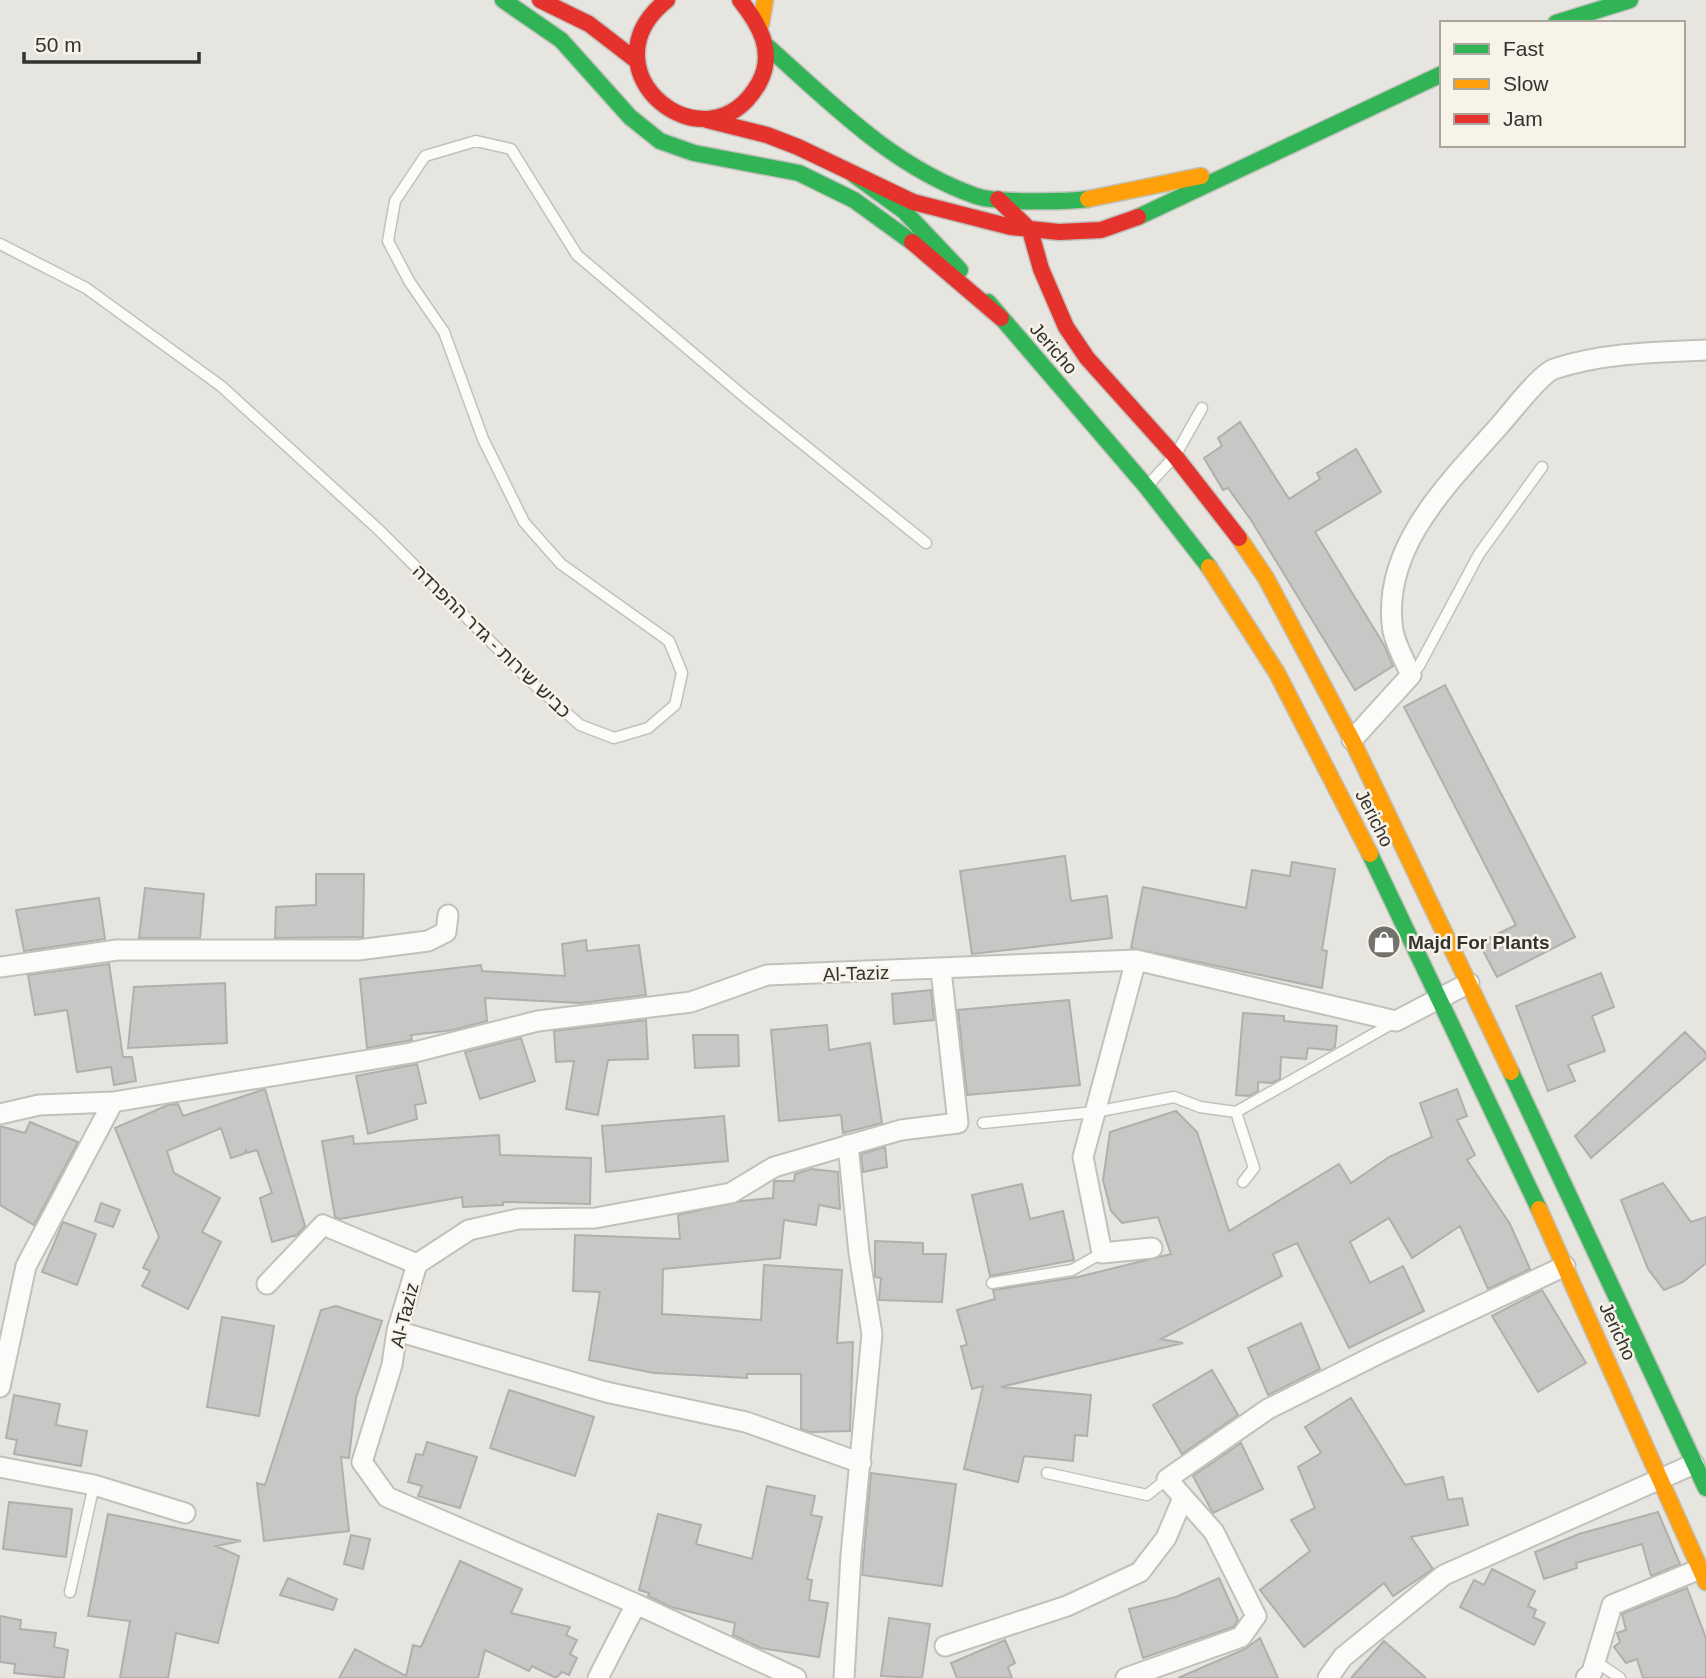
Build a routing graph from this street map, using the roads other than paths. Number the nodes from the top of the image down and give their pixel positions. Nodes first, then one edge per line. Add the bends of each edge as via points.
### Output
1 (503, 0) edge
2 (540, 0) edge
3 (667, 0) edge
4 (740, 0) edge
5 (765, 0) edge
6 (1630, 0) edge
7 (1562, 21) edge
8 (761, 24) junction
9 (768, 47) junction
10 (637, 61) junction
11 (1440, 75) edge
12 (707, 120) junction
13 (1247, 166) junction
14 (853, 174) junction
15 (998, 199) junction
16 (1030, 230) junction
17 (0, 244) edge
18 (1001, 318) junction
19 (1706, 350) edge
20 (1202, 408) dead end
21 (1175, 456) junction
22 (1542, 467) dead end
23 (1147, 487) junction
24 (926, 543) dead end
25 (1411, 675) junction
26 (1352, 740) junction
27 (448, 915) dead end
28 (1136, 960) junction
29 (0, 967) edge
30 (941, 970) junction
31 (1469, 983) junction
32 (1440, 996) junction
33 (1396, 1021) junction
34 (113, 1102) junction
35 (1095, 1112) junction
36 (1236, 1112) junction
37 (0, 1114) edge
38 (983, 1123) dead end
39 (848, 1145) junction
40 (1243, 1182) dead end
41 (1152, 1248) dead end
42 (1102, 1253) junction
43 (417, 1264) junction
44 (1565, 1266) junction
45 (992, 1283) dead end
46 (267, 1284) dead end
47 (397, 1331) junction
48 (4, 1350) edge
49 (0, 1387) edge
50 (861, 1463) junction
51 (1695, 1464) junction
52 (0, 1467) edge
53 (1047, 1473) dead end
54 (1167, 1479) junction
55 (1661, 1480) junction
56 (94, 1485) junction
57 (1706, 1488) edge
58 (1183, 1498) junction
59 (185, 1513) dead end
60 (1703, 1575) edge
61 (70, 1592) dead end
62 (636, 1604) junction
63 (945, 1646) dead end
64 (1590, 1670) edge
65 (598, 1678) edge
66 (796, 1678) edge
67 (844, 1678) edge
68 (1126, 1678) edge
69 (1328, 1678) edge
70 (1620, 1678) edge

1 - 18 main road via 524,10 580,59 658,140 683,151 770,165 821,182 875,214
2 - 10 main road via 589,24
3 - 10 main road via 645,22
4 - 8 main road
5 - 8 main road
6 - 7 main road
8 - 9 main road
9 - 12 main road via 767,68 746,104
9 - 15 main road via 830,104 903,160 978,197
10 - 12 main road via 642,80 668,110
11 - 13 main road
12 - 14 main road via 767,135
13 - 15 main road via 1073,201
13 - 16 main road via 1147,214 1101,230
14 - 16 main road via 947,213
14 - 18 main road, Jericho via 904,211 936,242
15 - 16 main road
16 - 21 main road, Jericho via 1066,327 1087,358
17 - 24 lane, כביש שירות - גדר ההפרדה via 86,288 221,386 379,530 526,677 580,725 614,738 648,728 675,705 682,673 669,641 561,564 524,522 500,475 444,332 388,241 395,201 425,156 476,141 511,149 577,254
18 - 23 main road, Jericho
19 - 25 street via 1631,353 1550,370 1502,422 1426,510 1399,568 1391,601 1394,633
20 - 21 lane
21 - 23 lane
21 - 26 main road, Jericho via 1266,578
22 - 25 lane via 1479,554
23 - 32 main road, Jericho via 1201,555 1265,652
25 - 26 street
26 - 31 main road, Jericho
27 - 29 street via 446,932 428,941 358,950 117,950
28 - 30 street, Al-Taziz
28 - 33 street, Al-Taziz
28 - 35 street
30 - 34 street, Al-Taziz via 767,975 691,1002 538,1021 411,1053
30 - 39 street, Al-Taziz via 958,1123 901,1130
31 - 32 street
31 - 51 main road, Jericho
32 - 33 street
32 - 44 main road, Jericho
33 - 36 lane
34 - 37 street, Al-Taziz via 38,1105
34 - 48 street via 26,1266
35 - 36 lane via 1174,1097 1200,1107
35 - 38 lane
35 - 42 street via 1083,1157
36 - 40 lane via 1254,1168
39 - 43 street, Al-Taziz via 774,1167 731,1193 595,1218 518,1219 469,1230
39 - 50 street via 872,1334
41 - 42 street
42 - 45 lane via 1072,1270
43 - 46 street via 323,1224
43 - 47 street, Al-Taziz
44 - 54 street via 1268,1409
44 - 55 main road, Jericho
47 - 50 street via 606,1392 746,1422
47 - 62 street, Al-Taziz via 392,1365 362,1462 387,1497
48 - 49 street
50 - 67 street
51 - 55 street
51 - 57 main road, Jericho
52 - 56 street
53 - 54 lane via 1147,1495
54 - 58 street
55 - 60 main road, Jericho
55 - 69 street via 1444,1575 1343,1657
56 - 59 street
56 - 61 lane
58 - 63 street via 1166,1538 1140,1572 1067,1606
58 - 68 street via 1214,1532 1256,1616 1241,1637
60 - 64 street via 1612,1605
62 - 65 street
62 - 66 street, Al-Taziz
64 - 70 lane

